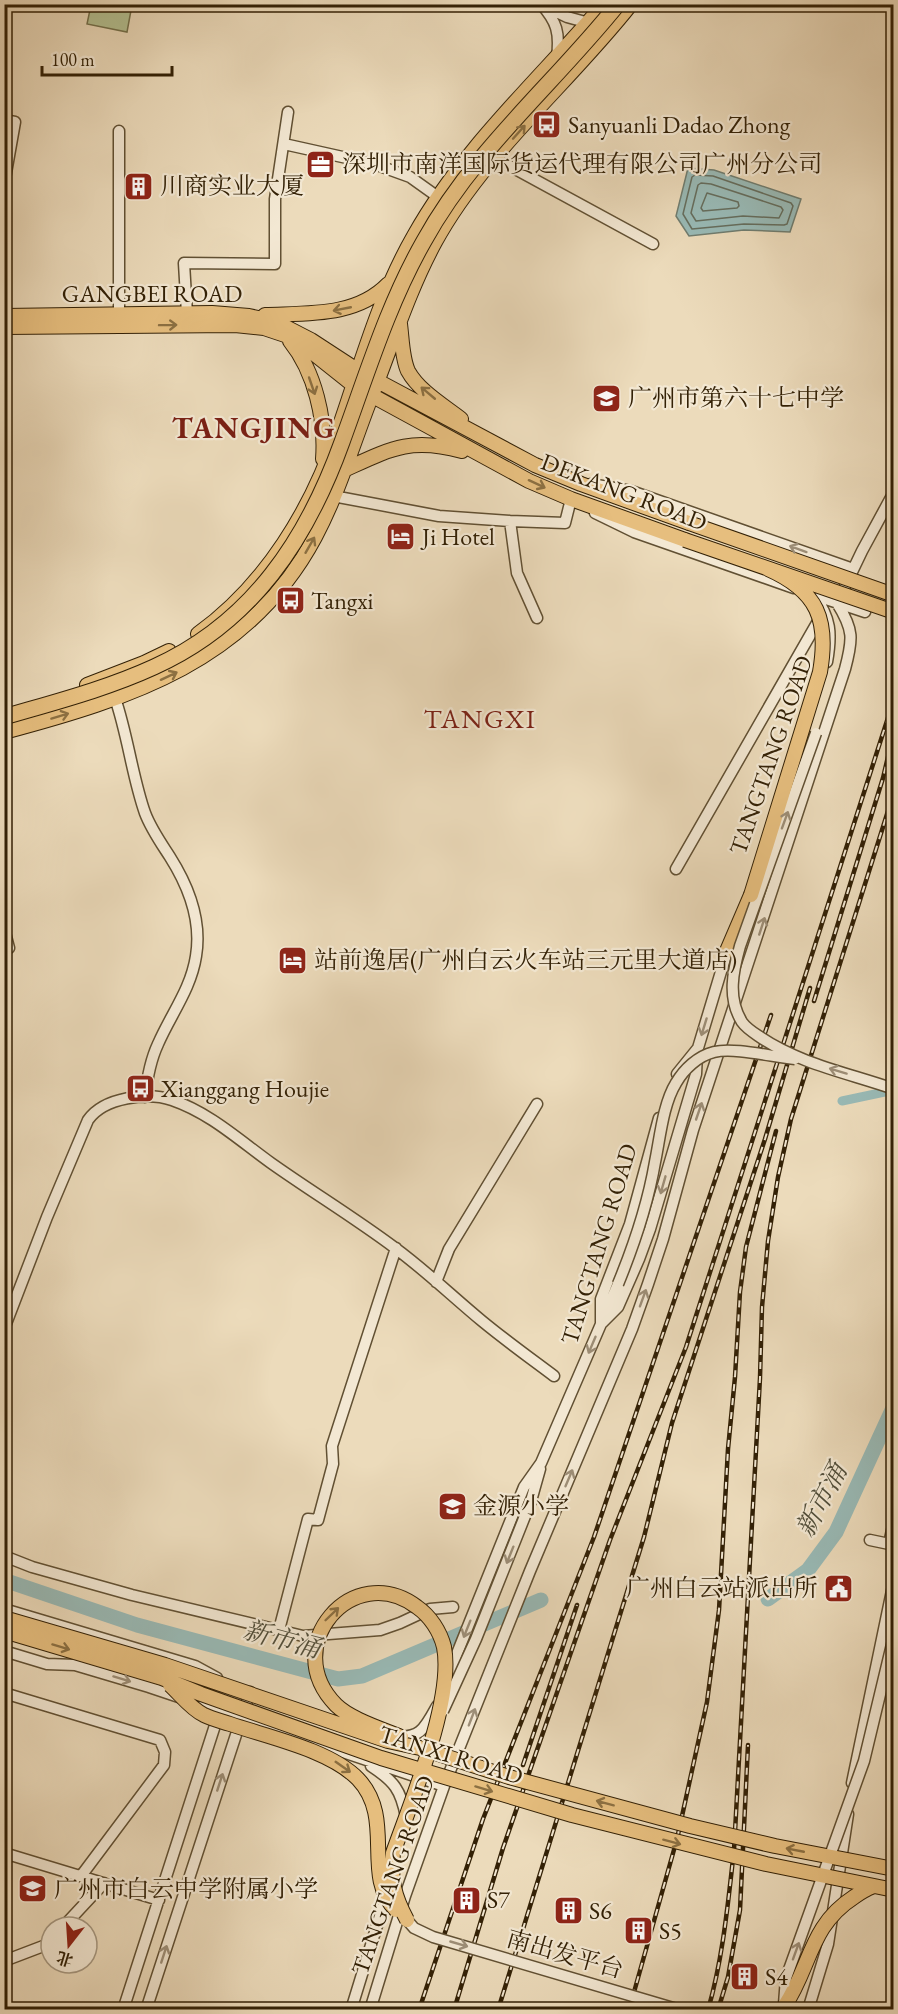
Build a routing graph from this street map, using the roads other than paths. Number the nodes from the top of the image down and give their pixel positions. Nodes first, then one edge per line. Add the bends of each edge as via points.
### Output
1 (542, 4) edge
2 (604, 4) edge
3 (618, 4) edge
4 (631, 4) edge
5 (588, 23) junction
6 (557, 57) junction
7 (288, 112) dead end
8 (4, 120) edge
9 (119, 131) dead end
10 (284, 144) junction
11 (495, 158) junction
12 (4, 184) edge
13 (438, 197) junction
14 (653, 244) dead end
15 (392, 281) junction
16 (187, 314) junction
17 (119, 315) junction
18 (4, 316) edge
19 (249, 316) junction
20 (400, 322) junction
21 (4, 327) edge
22 (285, 335) junction
23 (357, 370) junction
24 (377, 381) junction
25 (352, 384) junction
26 (371, 395) junction
27 (491, 442) junction
28 (484, 458) junction
29 (344, 470) junction
30 (320, 476) junction
31 (575, 482) junction
32 (335, 492) junction
33 (894, 492) edge
34 (571, 499) junction
35 (510, 521) junction
36 (766, 538) junction
37 (768, 568) junction
38 (853, 569) junction
39 (754, 574) junction
40 (894, 595) edge
41 (831, 604) junction
42 (865, 612) dead end
43 (894, 612) edge
44 (537, 618) dead end
45 (845, 669) junction
46 (115, 698) junction
47 (4, 710) edge
48 (4, 717) edge
49 (4, 732) edge
50 (676, 869) dead end
51 (4, 928) edge
52 (7, 948) edge
53 (727, 951) junction
54 (715, 992) junction
55 (737, 1000) junction
56 (698, 1048) junction
57 (802, 1060) junction
58 (894, 1089) edge
59 (145, 1097) junction
60 (537, 1104) dead end
61 (396, 1248) junction
62 (436, 1282) junction
63 (602, 1324) junction
64 (4, 1329) edge
65 (554, 1376) dead end
66 (541, 1463) junction
67 (894, 1521) edge
68 (870, 1540) dead end
69 (891, 1544) edge
70 (4, 1556) edge
71 (894, 1581) edge
72 (453, 1607) dead end
73 (4, 1609) edge
74 (4, 1618) edge
75 (279, 1630) junction
76 (4, 1631) edge
77 (893, 1635) edge
78 (4, 1651) edge
79 (153, 1653) junction
80 (162, 1678) junction
81 (451, 1679) junction
82 (228, 1684) junction
83 (149, 1687) junction
84 (250, 1692) junction
85 (4, 1693) edge
86 (220, 1710) junction
87 (241, 1717) junction
88 (435, 1727) junction
89 (382, 1735) junction
90 (427, 1749) junction
91 (358, 1757) junction
92 (456, 1757) junction
93 (424, 1780) junction
94 (444, 1786) junction
95 (409, 1828) junction
96 (182, 1832) junction
97 (202, 1838) junction
98 (4, 1853) edge
99 (894, 1869) edge
100 (81, 1876) junction
101 (104, 1883) junction
102 (894, 1888) edge
103 (159, 1900) junction
104 (74, 1915) edge
105 (407, 1920) junction
106 (39, 1948) edge
107 (4, 1961) edge
108 (783, 2008) edge
109 (123, 2010) edge
110 (146, 2010) edge
111 (351, 2010) edge
112 (370, 2010) edge
113 (681, 2010) edge
114 (808, 2010) edge

1 - 5 street
1 - 6 street via 556,26
2 - 5 main road
3 - 48 highway, bridge via 480,159 434,223 394,302 316,505 268,580 230,619 172,658 124,680
11 -> 4 main road
5 - 6 main road
6 - 13 main road via 483,139
7 - 10 street
8 - 12 street via 15,122
9 - 17 street
10 - 13 street via 374,164 410,177
10 - 16 street via 275,199 275,264 184,263
11 - 14 street
11 - 20 main road via 435,241
13 - 15 main road
15 -> 19 main road via 377,296 344,309
15 - 23 main road
16 - 17 main road, GANGBEI ROAD
16 - 19 main road, GANGBEI ROAD
17 - 18 main road, GANGBEI ROAD
19 - 23 main road, GANGBEI ROAD via 292,329
20 - 24 main road
27 -> 20 main road via 417,384 408,371
21 -> 22 main road, GANGBEI ROAD via 235,325 264,327
22 - 25 main road, GANGBEI ROAD
22 -> 30 main road via 300,353 314,388 324,449
23 - 24 main road, DEKANG ROAD
23 - 25 main road
24 - 26 main road
24 - 27 main road, DEKANG ROAD
25 - 26 main road, DEKANG ROAD
25 - 30 main road
26 - 28 main road, DEKANG ROAD
26 - 29 main road
27 - 31 main road, DEKANG ROAD
28 - 29 main road via 449,448 408,445 391,448
28 -> 34 main road, DEKANG ROAD
29 - 32 main road
30 - 32 main road via 332,480
30 - 47 main road via 297,522 264,569 236,602 200,632 164,654 118,674
31 - 36 street via 631,491
31 - 40 main road, DEKANG ROAD, bridge
32 - 35 street via 439,516
46 -> 32 main road via 180,671 251,619 298,566
33 - 38 street
34 - 35 street via 565,523
34 - 37 main road, DEKANG ROAD, bridge
34 - 39 street via 634,532
35 - 44 street via 517,573
38 -> 36 street
36 - 39 street
37 - 43 main road, DEKANG ROAD, bridge
37 - 53 main road, bridge via 794,583 817,609 824,647 820,672 751,895
38 - 41 street
39 - 41 street
41 - 42 street
41 - 45 street, TANGTANG ROAD via 849,621 851,645
41 - 50 street
41 - 53 street, TANGTANG ROAD via 826,667 798,725
55 -> 45 street, TANGTANG ROAD
57 -> 45 street, bridge via 765,1041 743,1024 732,990 734,967 816,733
49 -> 46 main road
46 - 59 street via 145,814 185,883 197,928 192,974 155,1052
51 - 52 street
53 - 54 street, TANGTANG ROAD
54 - 55 street via 730,985
54 -> 56 street, TANGTANG ROAD
92 -> 55 street, TANGTANG ROAD via 645,1293 693,1130
56 -> 63 street via 696,1074 650,1229 618,1307
56 - 63 street, TANGTANG ROAD via 670,1084 663,1101 630,1224 601,1299
58 -> 57 street, bridge
57 - 63 street, bridge via 714,1052 692,1063 675,1084 627,1263
59 - 61 street via 164,1098 205,1115
59 - 64 street via 110,1104 88,1120
60 - 62 street via 449,1249
61 - 62 street
61 - 75 street via 332,1446 333,1464 318,1520 308,1519
62 - 65 street
63 -> 66 street, TANGTANG ROAD
66 -> 81 street, TANGTANG ROAD via 524,1487 456,1656
66 -> 88 street, bridge via 531,1501 476,1639
67 - 69 street
68 - 69 street
70 - 75 street via 121,1592
71 - 114 street via 852,1783 828,1944
72 - 75 street via 430,1609 381,1630 303,1636
73 - 79 street
74 - 90 main road, TANXI ROAD, bridge via 165,1665 388,1741
76 -> 80 main road, TANXI ROAD, bridge
108 -> 77 street, bridge via 786,1978 864,1761
78 -> 83 street via 47,1664 75,1665
79 - 82 street via 195,1666
79 - 83 street via 159,1673
80 -> 102 main road, TANXI ROAD, bridge via 381,1758 572,1815 754,1862
80 -> 105 main road, bridge via 202,1714 312,1751 342,1764 358,1778 369,1791 374,1807 379,1877 384,1892
81 - 89 street via 422,1731 404,1738
81 - 90 street, TANGTANG ROAD
82 - 84 street
82 - 86 street
83 - 86 street
84 - 87 street
84 - 89 street
85 - 100 street via 160,1740 165,1752 164,1765
86 - 87 street
86 - 96 street
87 - 91 street
97 -> 87 street
90 -> 88 main road, bridge via 337,1706 322,1687 315,1666 315,1644 332,1614 358,1597 382,1594 411,1602 429,1618 444,1648 445,1664
88 - 105 main road, bridge via 393,1853 393,1883
89 - 90 street
90 - 92 street
90 - 93 street, TANGTANG ROAD
99 -> 90 main road, TANXI ROAD, bridge via 690,1826
91 - 93 street
91 - 95 street via 390,1778 399,1790
92 - 94 street, TANGTANG ROAD
93 - 94 street
93 - 95 street, TANGTANG ROAD
94 - 112 street, TANGTANG ROAD
95 - 111 street, TANGTANG ROAD
96 - 97 street
96 - 103 street
110 -> 97 street
98 - 100 street
100 - 101 street
101 - 103 street
101 - 104 street
102 - 108 main road, bridge via 879,1885 866,1889 834,1912 822,1926 795,1991
103 - 109 street
105 -> 113 street, 南出发平台, bridge via 433,1937
106 - 107 street

